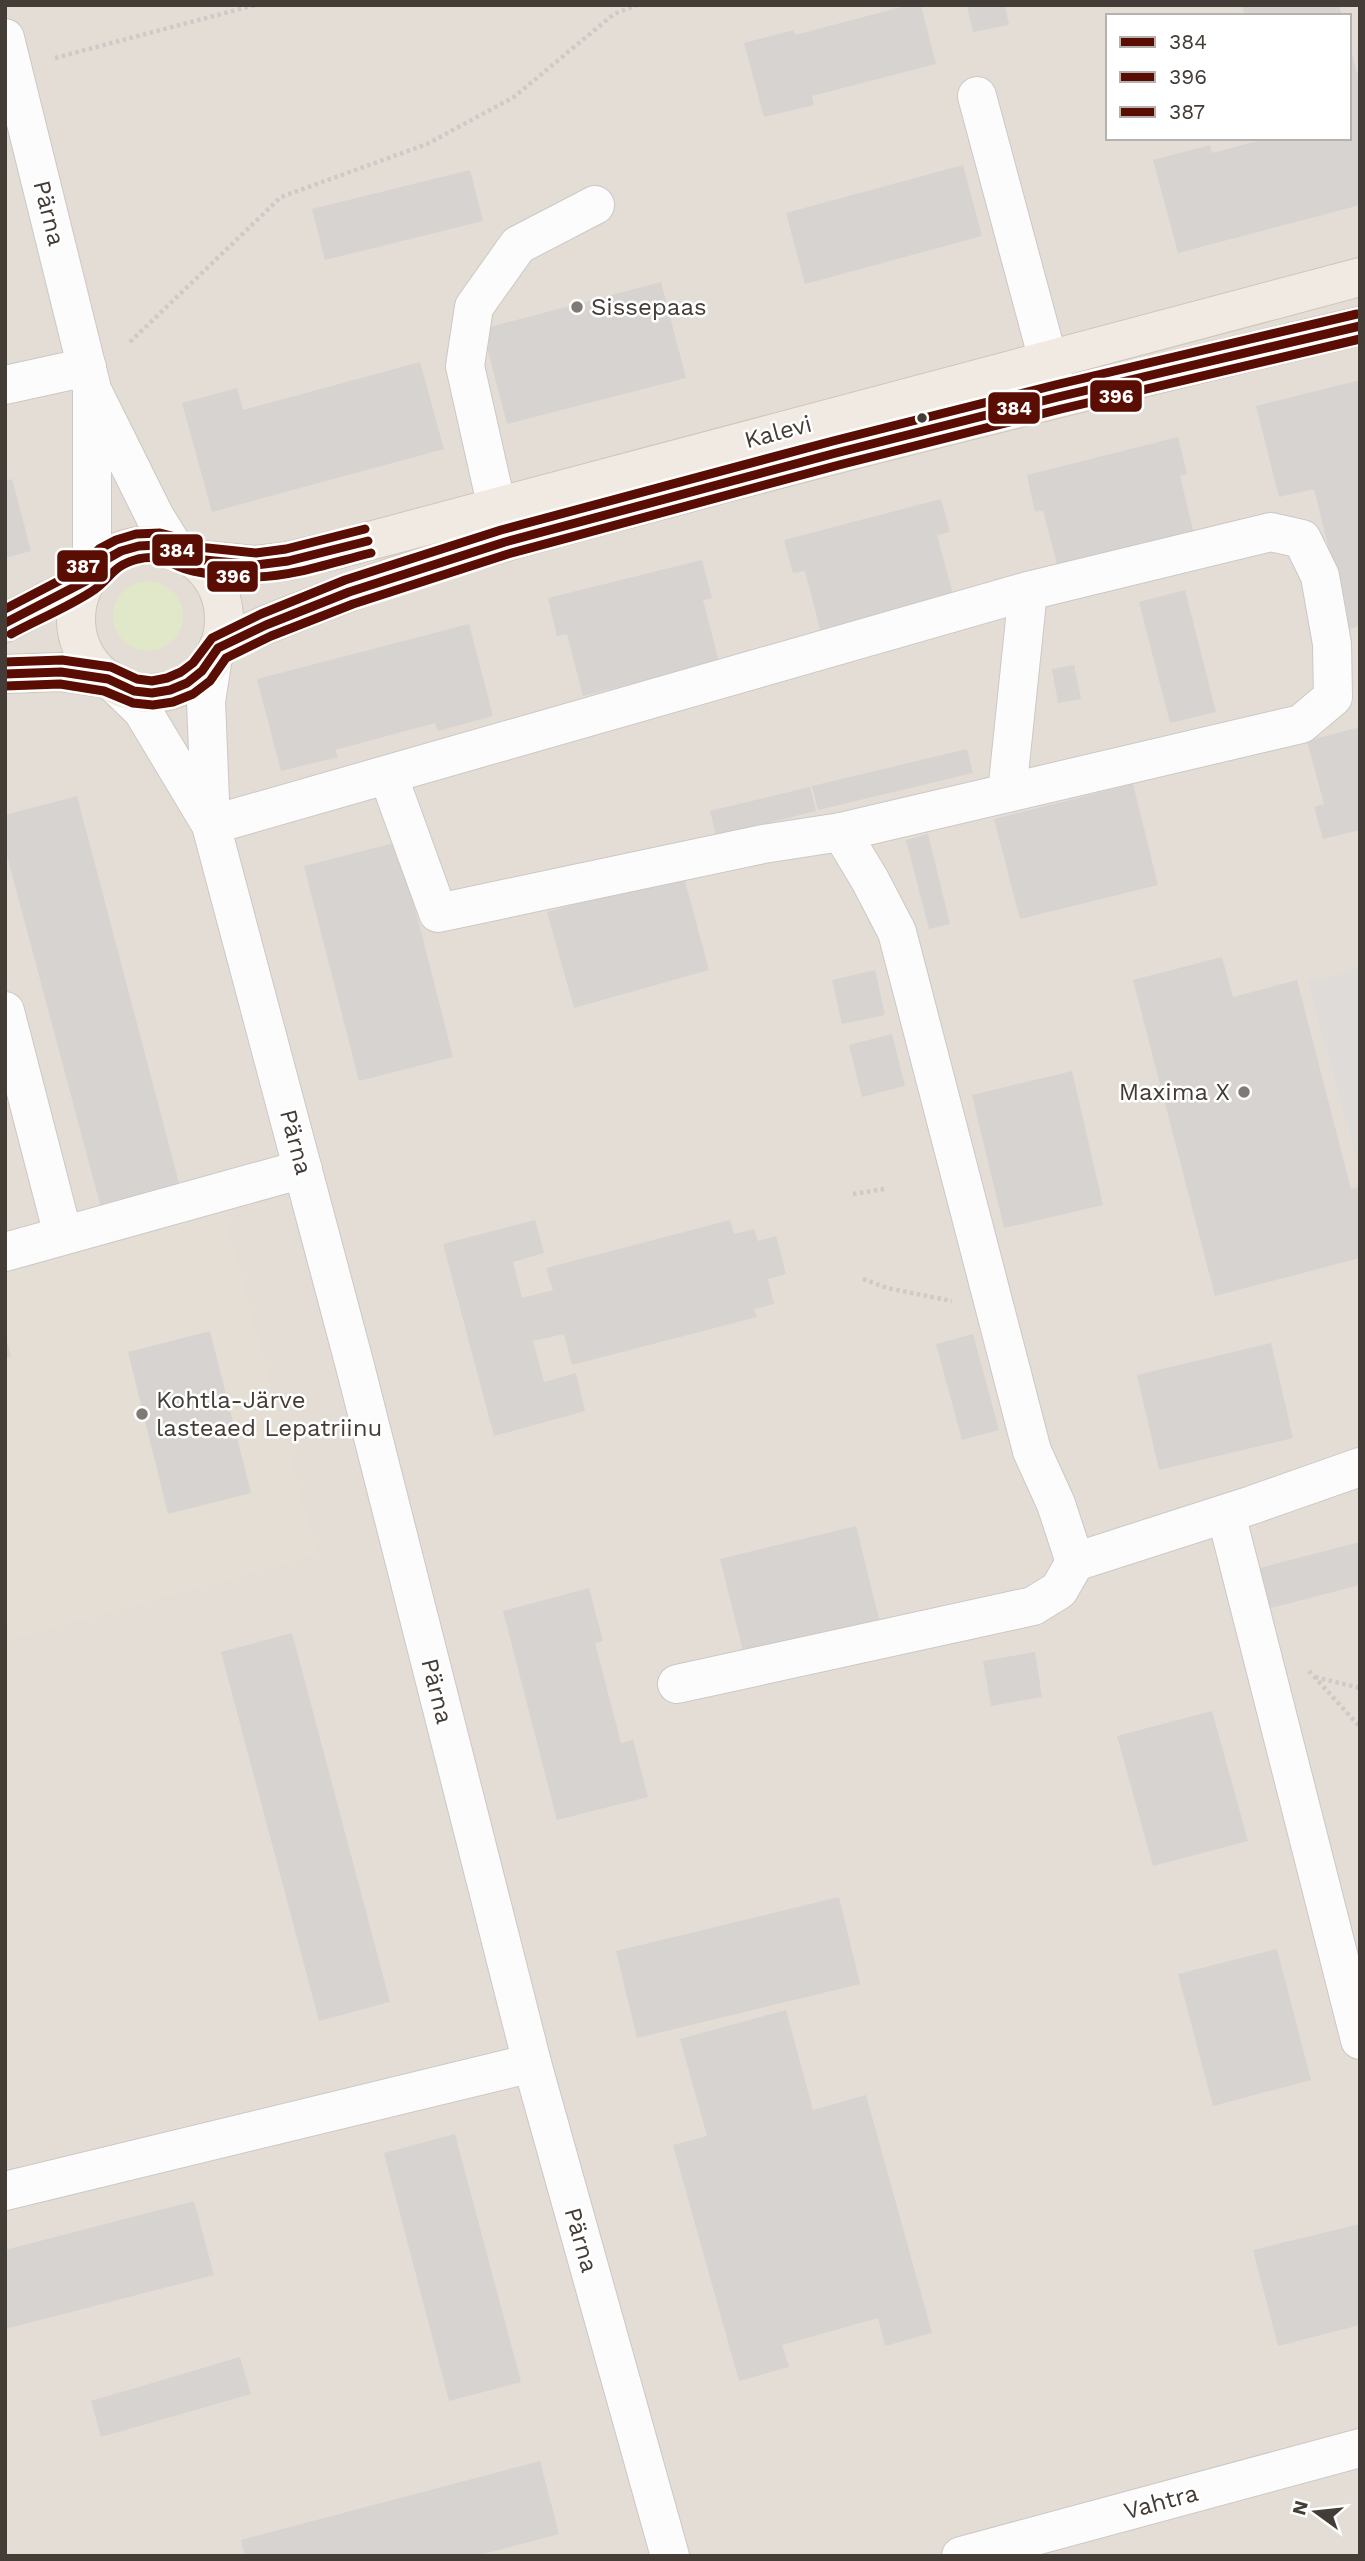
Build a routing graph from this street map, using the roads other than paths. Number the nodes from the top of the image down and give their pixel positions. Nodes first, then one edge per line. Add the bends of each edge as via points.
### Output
1 (5, 38) edge
2 (977, 96) dead end
3 (595, 205) dead end
4 (1360, 277) edge
5 (1360, 326) edge
6 (89, 378) junction
7 (1054, 379) junction
8 (5, 385) edge
9 (500, 524) junction
10 (185, 554) junction
11 (89, 577) junction
12 (1028, 592) junction
13 (5, 623) edge
14 (216, 652) junction
15 (5, 674) edge
16 (112, 682) junction
17 (388, 775) junction
18 (1007, 793) junction
19 (211, 825) junction
20 (841, 832) junction
21 (5, 1011) edge
22 (303, 1169) junction
23 (63, 1235) junction
24 (5, 1252) edge
25 (1360, 1467) edge
26 (1226, 1514) junction
27 (1076, 1562) junction
28 (677, 1684) dead end
29 (1360, 2040) edge
30 (532, 2063) junction
31 (5, 2190) edge
32 (1360, 2448) edge
33 (670, 2556) edge
34 (961, 2556) edge

1 - 6 street, Pärna
2 - 7 street
3 - 9 street via 518,245 474,307 465,366
4 - 7 main road, Kalevi
5 - 7 main road, Kalevi
6 - 8 street
6 - 10 street, Pärna via 155,517
6 - 11 street, Pärna
7 - 9 main road, Kalevi via 836,453
9 - 10 main road, Kalevi via 256,565
9 - 14 main road, Kalevi via 266,625
10 - 11 main road, Kalevi via 158,545 139,546 105,560
10 - 14 main road via 210,577 221,599 223,624
11 - 13 main road, Kalevi
11 - 16 main road via 78,603 76,626 86,656
12 - 17 street
12 - 18 street
12 - 18 street via 1271,532 1302,539 1320,576 1332,644 1333,697 1301,724
14 - 16 main road, Kalevi via 202,671 170,690 134,691
14 - 19 street, Pärna via 206,701
15 - 16 main road, Kalevi via 61,673
16 - 19 street, Pärna via 142,710
17 - 19 street
17 - 20 street via 438,913
18 - 20 street
19 - 22 street, Pärna
20 - 27 street via 897,932 1032,1451
21 - 23 street
22 - 23 street
22 - 30 street, Pärna
23 - 24 street
25 - 26 street
26 - 27 street
26 - 29 street
27 - 28 street via 1059,1590 1033,1606
30 - 31 street
30 - 33 street, Pärna
32 - 34 street, Vahtra

